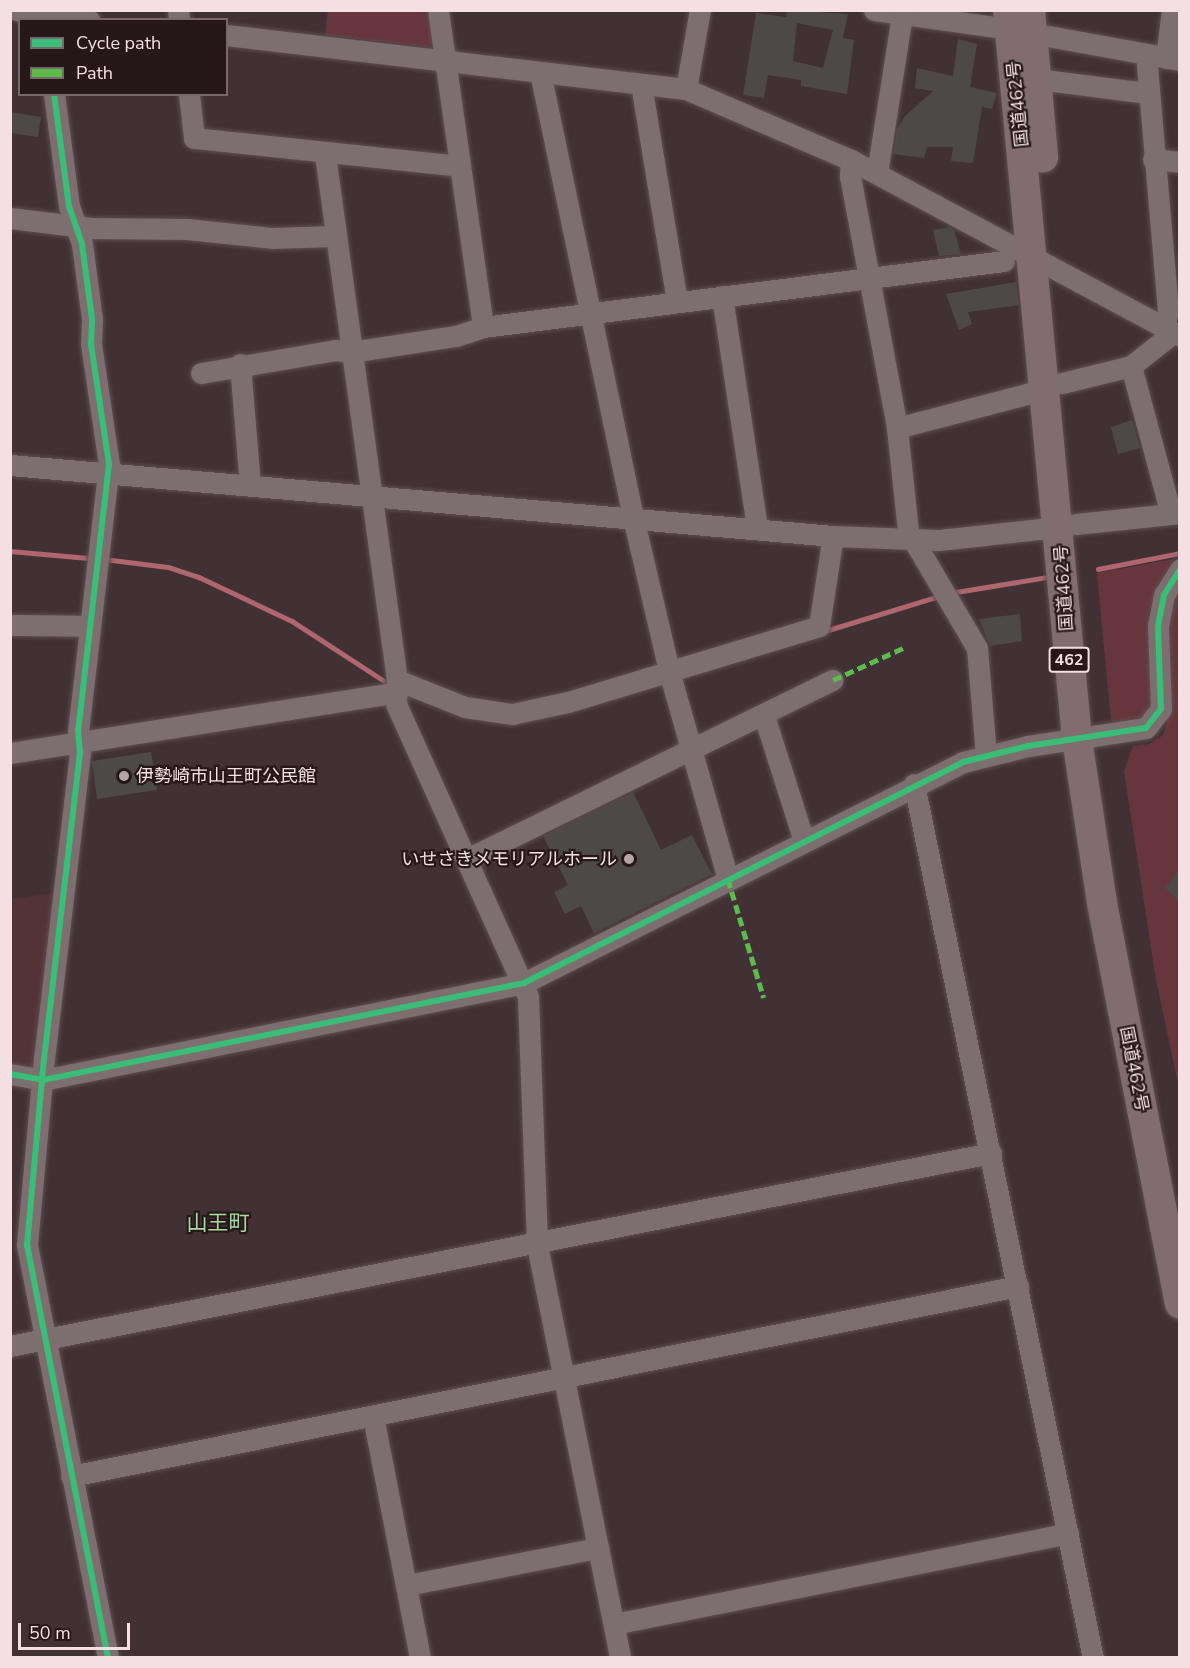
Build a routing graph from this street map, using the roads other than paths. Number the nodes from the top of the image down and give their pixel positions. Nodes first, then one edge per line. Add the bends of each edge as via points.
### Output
1 (16, 10) edge
2 (438, 10) edge
3 (700, 10) edge
4 (874, 10) edge
5 (1030, 10) edge
6 (1172, 10) edge
7 (44, 15) edge
8 (902, 15) junction
9 (71, 18) edge
10 (1001, 19) edge
11 (228, 35) edge
12 (1047, 36) dead end
13 (1164, 57) edge
14 (445, 61) junction
15 (540, 72) junction
16 (1037, 79) junction
17 (642, 84) junction
18 (686, 89) junction
19 (1147, 93) junction
20 (54, 96) edge
21 (189, 96) edge
22 (325, 154) junction
23 (1153, 159) junction
24 (852, 160) junction
25 (1179, 162) edge
26 (459, 166) junction
27 (877, 173) junction
28 (10, 218) edge
29 (77, 227) junction
30 (334, 236) junction
31 (1004, 261) dead end
32 (1042, 263) junction
33 (871, 280) junction
34 (722, 296) junction
35 (677, 302) junction
36 (588, 313) junction
37 (483, 327) junction
38 (1172, 332) edge
39 (351, 352) junction
40 (240, 364) junction
41 (1131, 366) junction
42 (201, 373) dead end
43 (1054, 386) junction
44 (897, 428) junction
45 (10, 465) edge
46 (106, 475) junction
47 (250, 486) junction
48 (373, 496) junction
49 (1175, 513) edge
50 (633, 517) junction
51 (1067, 526) junction
52 (757, 528) junction
53 (833, 536) junction
54 (912, 540) junction
55 (1179, 569) edge
56 (10, 625) edge
57 (90, 626) junction
58 (669, 671) junction
59 (833, 680) dead end
60 (396, 687) junction
61 (766, 722) dead end
62 (1087, 738) junction
63 (79, 743) junction
64 (691, 748) junction
65 (10, 753) edge
66 (986, 755) junction
67 (914, 784) junction
68 (804, 841) junction
69 (467, 859) junction
70 (728, 879) junction
71 (524, 983) junction
72 (10, 1074) edge
73 (43, 1080) junction
74 (991, 1153) junction
75 (1179, 1194) edge
76 (19, 1212) edge
77 (537, 1245) junction
78 (19, 1246) edge
79 (1018, 1286) junction
80 (1179, 1303) edge
81 (44, 1338) junction
82 (10, 1346) edge
83 (563, 1379) junction
84 (373, 1416) junction
85 (71, 1476) junction
86 (1068, 1533) junction
87 (598, 1548) junction
88 (407, 1585) junction
89 (614, 1624) junction
90 (415, 1657) edge
91 (108, 1658) edge
92 (620, 1658) edge
93 (1093, 1658) edge

1 - 7 street
2 - 14 street
3 - 18 street
4 - 8 street
5 - 16 highway, 国道462号 / 462
6 - 13 street
7 - 9 street
8 - 10 street
8 - 27 street
10 - 32 highway, 国道462号 / 462
11 - 14 street
12 - 13 street
13 - 19 street
14 - 15 street
14 - 26 street
15 - 17 street
15 - 36 street
16 - 19 street
16 - 32 highway, 国道462号 / 462
17 - 18 street
17 - 35 street
18 - 24 street
19 - 23 street
20 - 29 street via 67,192
21 - 22 street via 194,138
22 - 26 street
22 - 30 street
23 - 25 street
23 - 38 street
24 - 27 street
24 - 33 street via 850,176
26 - 37 street
27 - 32 street
28 - 29 street
29 - 30 street via 187,229 272,238
29 - 46 street via 109,464
30 - 39 street
31 - 33 street
32 - 38 street
32 - 43 highway, 国道462号 / 462
33 - 34 street
33 - 44 street
34 - 35 street
34 - 52 street
35 - 36 street
36 - 37 street
36 - 50 street
37 - 39 street via 456,336
38 - 41 street
39 - 40 street via 335,350
39 - 48 street
40 - 42 street
40 - 47 street
41 - 43 street
41 - 49 street
43 - 44 street
43 - 51 highway, 国道462号 / 462
44 - 54 street
45 - 46 street
46 - 47 street
46 - 57 street
47 - 48 street
48 - 50 street
48 - 60 street
49 - 51 street
50 - 52 street
50 - 58 street
51 - 54 street
51 - 62 highway, 国道462号 / 462
52 - 53 street
53 - 54 street
53 - 58 street via 819,626
54 - 66 street via 977,648
55 - 62 street via 1164,595 1158,626 1161,709 1146,728
56 - 57 street
57 - 63 street
58 - 60 street via 568,702 512,714 465,707
58 - 64 street
59 - 64 street
60 - 63 street
60 - 69 street
61 - 68 street
62 - 66 street
62 - 75 highway, 国道462号 / 462
62 - 80 highway, 国道462号 / 462 via 1102,903
63 - 65 street
63 - 73 street
64 - 69 street
64 - 70 street
66 - 67 street
67 - 68 street
67 - 74 street
68 - 70 street
69 - 71 street
70 - 71 street
71 - 73 street
71 - 77 street via 528,997
72 - 73 street
73 - 76 street
74 - 77 street
74 - 79 street
76 - 78 street
77 - 81 street
77 - 83 street
78 - 81 street
79 - 83 street
79 - 86 street
81 - 82 street
81 - 85 street
83 - 84 street
83 - 87 street
84 - 85 street
84 - 88 street
85 - 91 street
86 - 89 street
86 - 93 street
87 - 88 street
87 - 89 street
88 - 90 street
89 - 92 street

